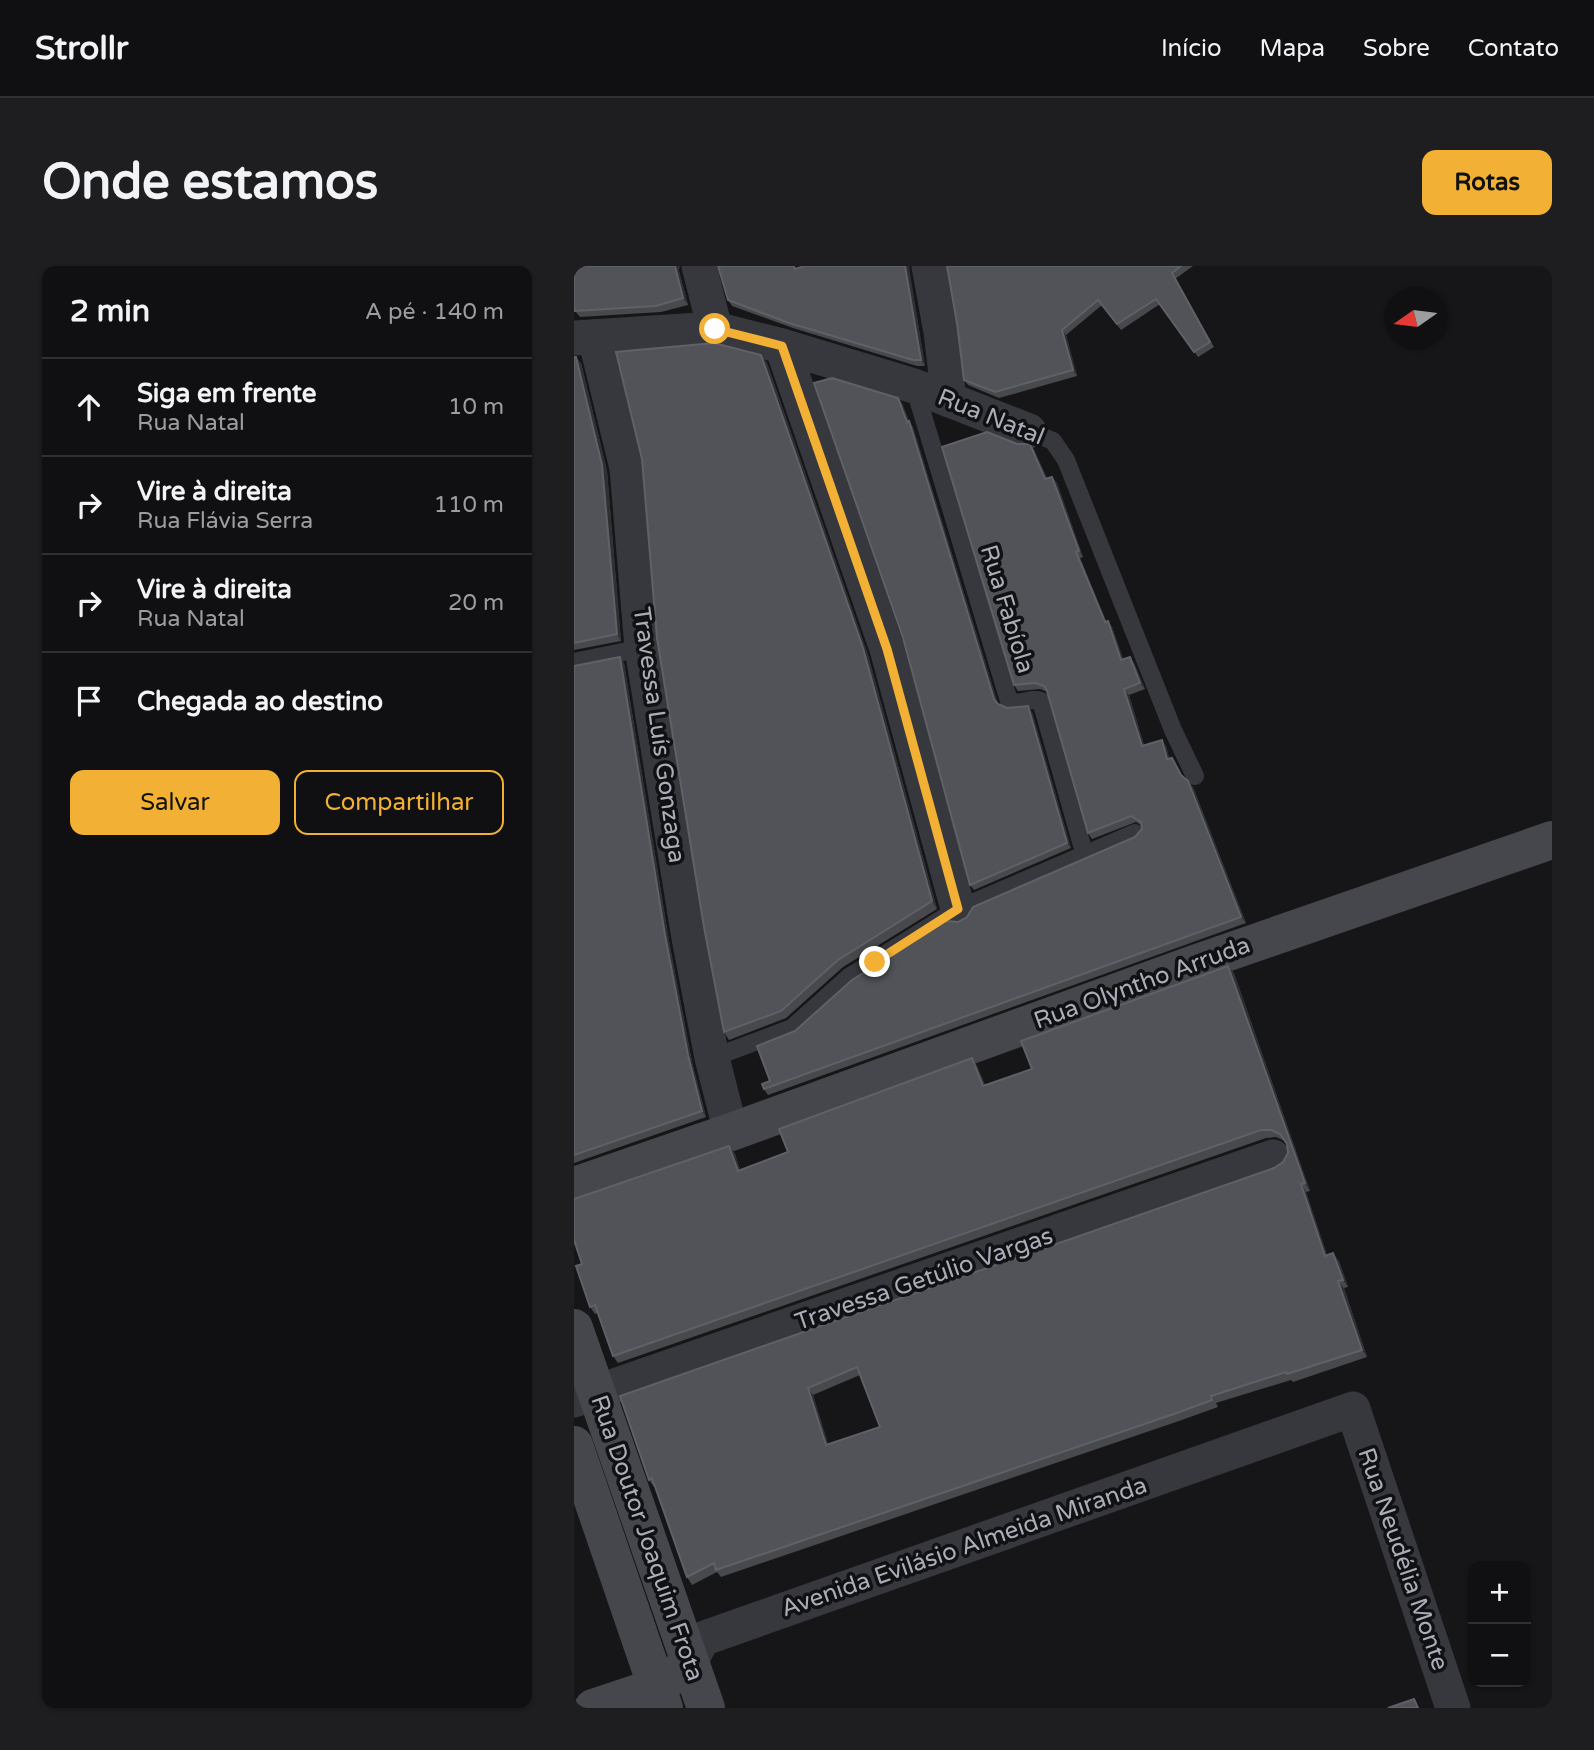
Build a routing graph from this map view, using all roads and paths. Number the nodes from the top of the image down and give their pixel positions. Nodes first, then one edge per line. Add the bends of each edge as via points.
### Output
1 (699, 266) edge
2 (929, 266) edge
3 (715, 329) junction
4 (585, 337) edge
5 (782, 346) junction
6 (914, 386) junction
7 (949, 400) junction
8 (1029, 431) joint
9 (642, 648) junction
10 (574, 662) edge
11 (1195, 776) dead end
12 (1135, 833) edge
13 (1552, 840) edge
14 (1085, 856) junction
15 (958, 909) junction
16 (712, 1058) junction
17 (731, 1132) junction
18 (1273, 1157) dead end
19 (574, 1186) edge
20 (574, 1328) edge
21 (585, 1397) edge
22 (1353, 1409) joint
23 (574, 1445) edge
24 (690, 1663) junction
25 (660, 1698) edge
26 (593, 1708) edge
27 (706, 1708) edge
28 (1453, 1708) edge

1 - 3 street
2 - 7 street
3 - 4 street, Rua Natal
3 - 5 street, Rua Natal
4 - 9 street, Travessa Luís Gonzaga via 627,468
5 - 6 street, Rua Natal
5 - 15 street via 887,649
6 - 7 street, Rua Natal
6 - 14 lane, Rua Fabíola via 1009,701 1041,701
7 - 8 street, Rua Natal
8 - 11 lane, Rua Natal via 1053,441 1066,460
9 - 10 lane
9 - 16 street, Travessa Luís Gonzaga
12 - 14 lane
13 - 17 street, Rua Olyntho Arruda via 1206,959
14 - 15 lane
15 - 16 lane via 849,977 792,1028
16 - 17 street, Travessa Luís Gonzaga
17 - 19 street, Rua Olyntho Arruda
18 - 21 street, Travessa Getúlio Vargas
20 - 21 street, Rua Doutor Joaquim Frota
21 - 24 street, Rua Doutor Joaquim Frota
22 - 24 street, Avenida Evilásio Almeida Miranda via 702,1639
22 - 28 street, Rua Neudélia Monte
23 - 25 street, Rua Doutor Joaquim Frota
24 - 25 street, Avenida Evilásio Almeida Miranda
24 - 27 street, Rua Doutor Joaquim Frota
25 - 26 street, Avenida Evilásio Almeida Miranda

